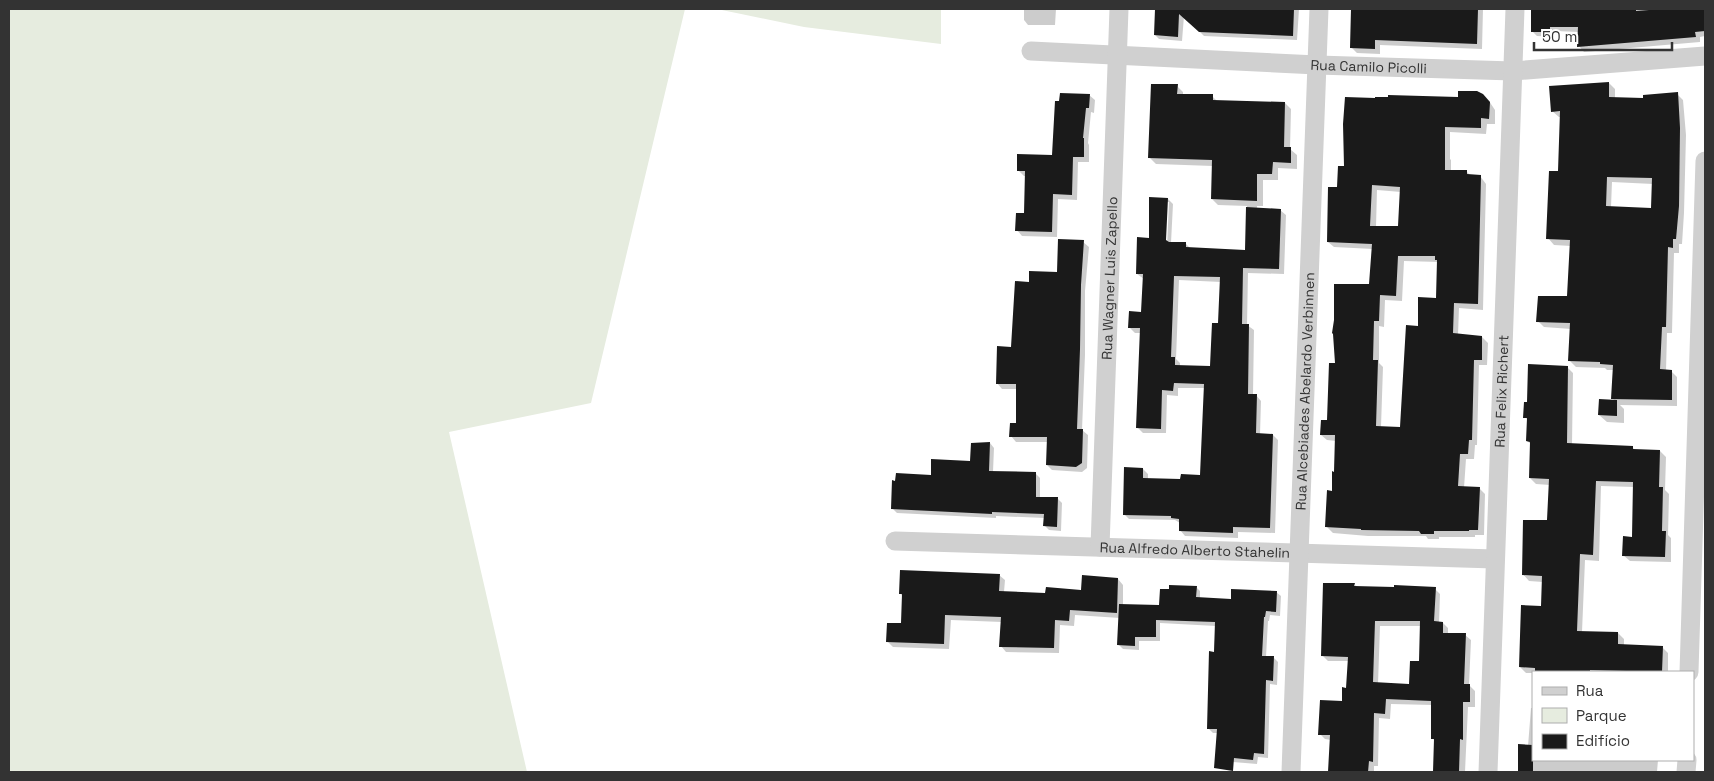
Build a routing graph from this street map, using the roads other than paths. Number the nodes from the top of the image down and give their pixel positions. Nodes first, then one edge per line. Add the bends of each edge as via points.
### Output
1 (1119, 9) edge
2 (1319, 9) edge
3 (1515, 9) edge
4 (1031, 51) dead end
5 (1118, 55) junction
6 (1705, 56) edge
7 (1317, 65) junction
8 (1513, 71) junction
9 (1705, 161) edge
10 (895, 541) dead end
11 (1100, 547) junction
12 (1300, 553) junction
13 (1495, 559) junction
14 (1689, 671) edge
15 (1292, 772) edge
16 (1488, 772) edge

1 - 5 street, Rua Wagner Luis Zapello
2 - 7 street, Rua Alcebiades Abelardo Verbinnen
3 - 8 street, Rua Felix Richert
4 - 5 street, Rua Camilo Picolli
5 - 7 street, Rua Camilo Picolli
5 - 11 street, Rua Wagner Luis Zapello
6 - 8 street, Rua Camilo Picolli
7 - 8 street, Rua Camilo Picolli
7 - 12 street, Rua Alcebiades Abelardo Verbinnen
8 - 13 street, Rua Felix Richert
9 - 14 street
10 - 11 street, Rua Alfredo Alberto Stahelin
11 - 12 street, Rua Alfredo Alberto Stahelin
12 - 13 street, Rua Alfredo Alberto Stahelin
12 - 15 street, Rua Alcebiades Abelardo Verbinnen
13 - 16 street, Rua Felix Richert

